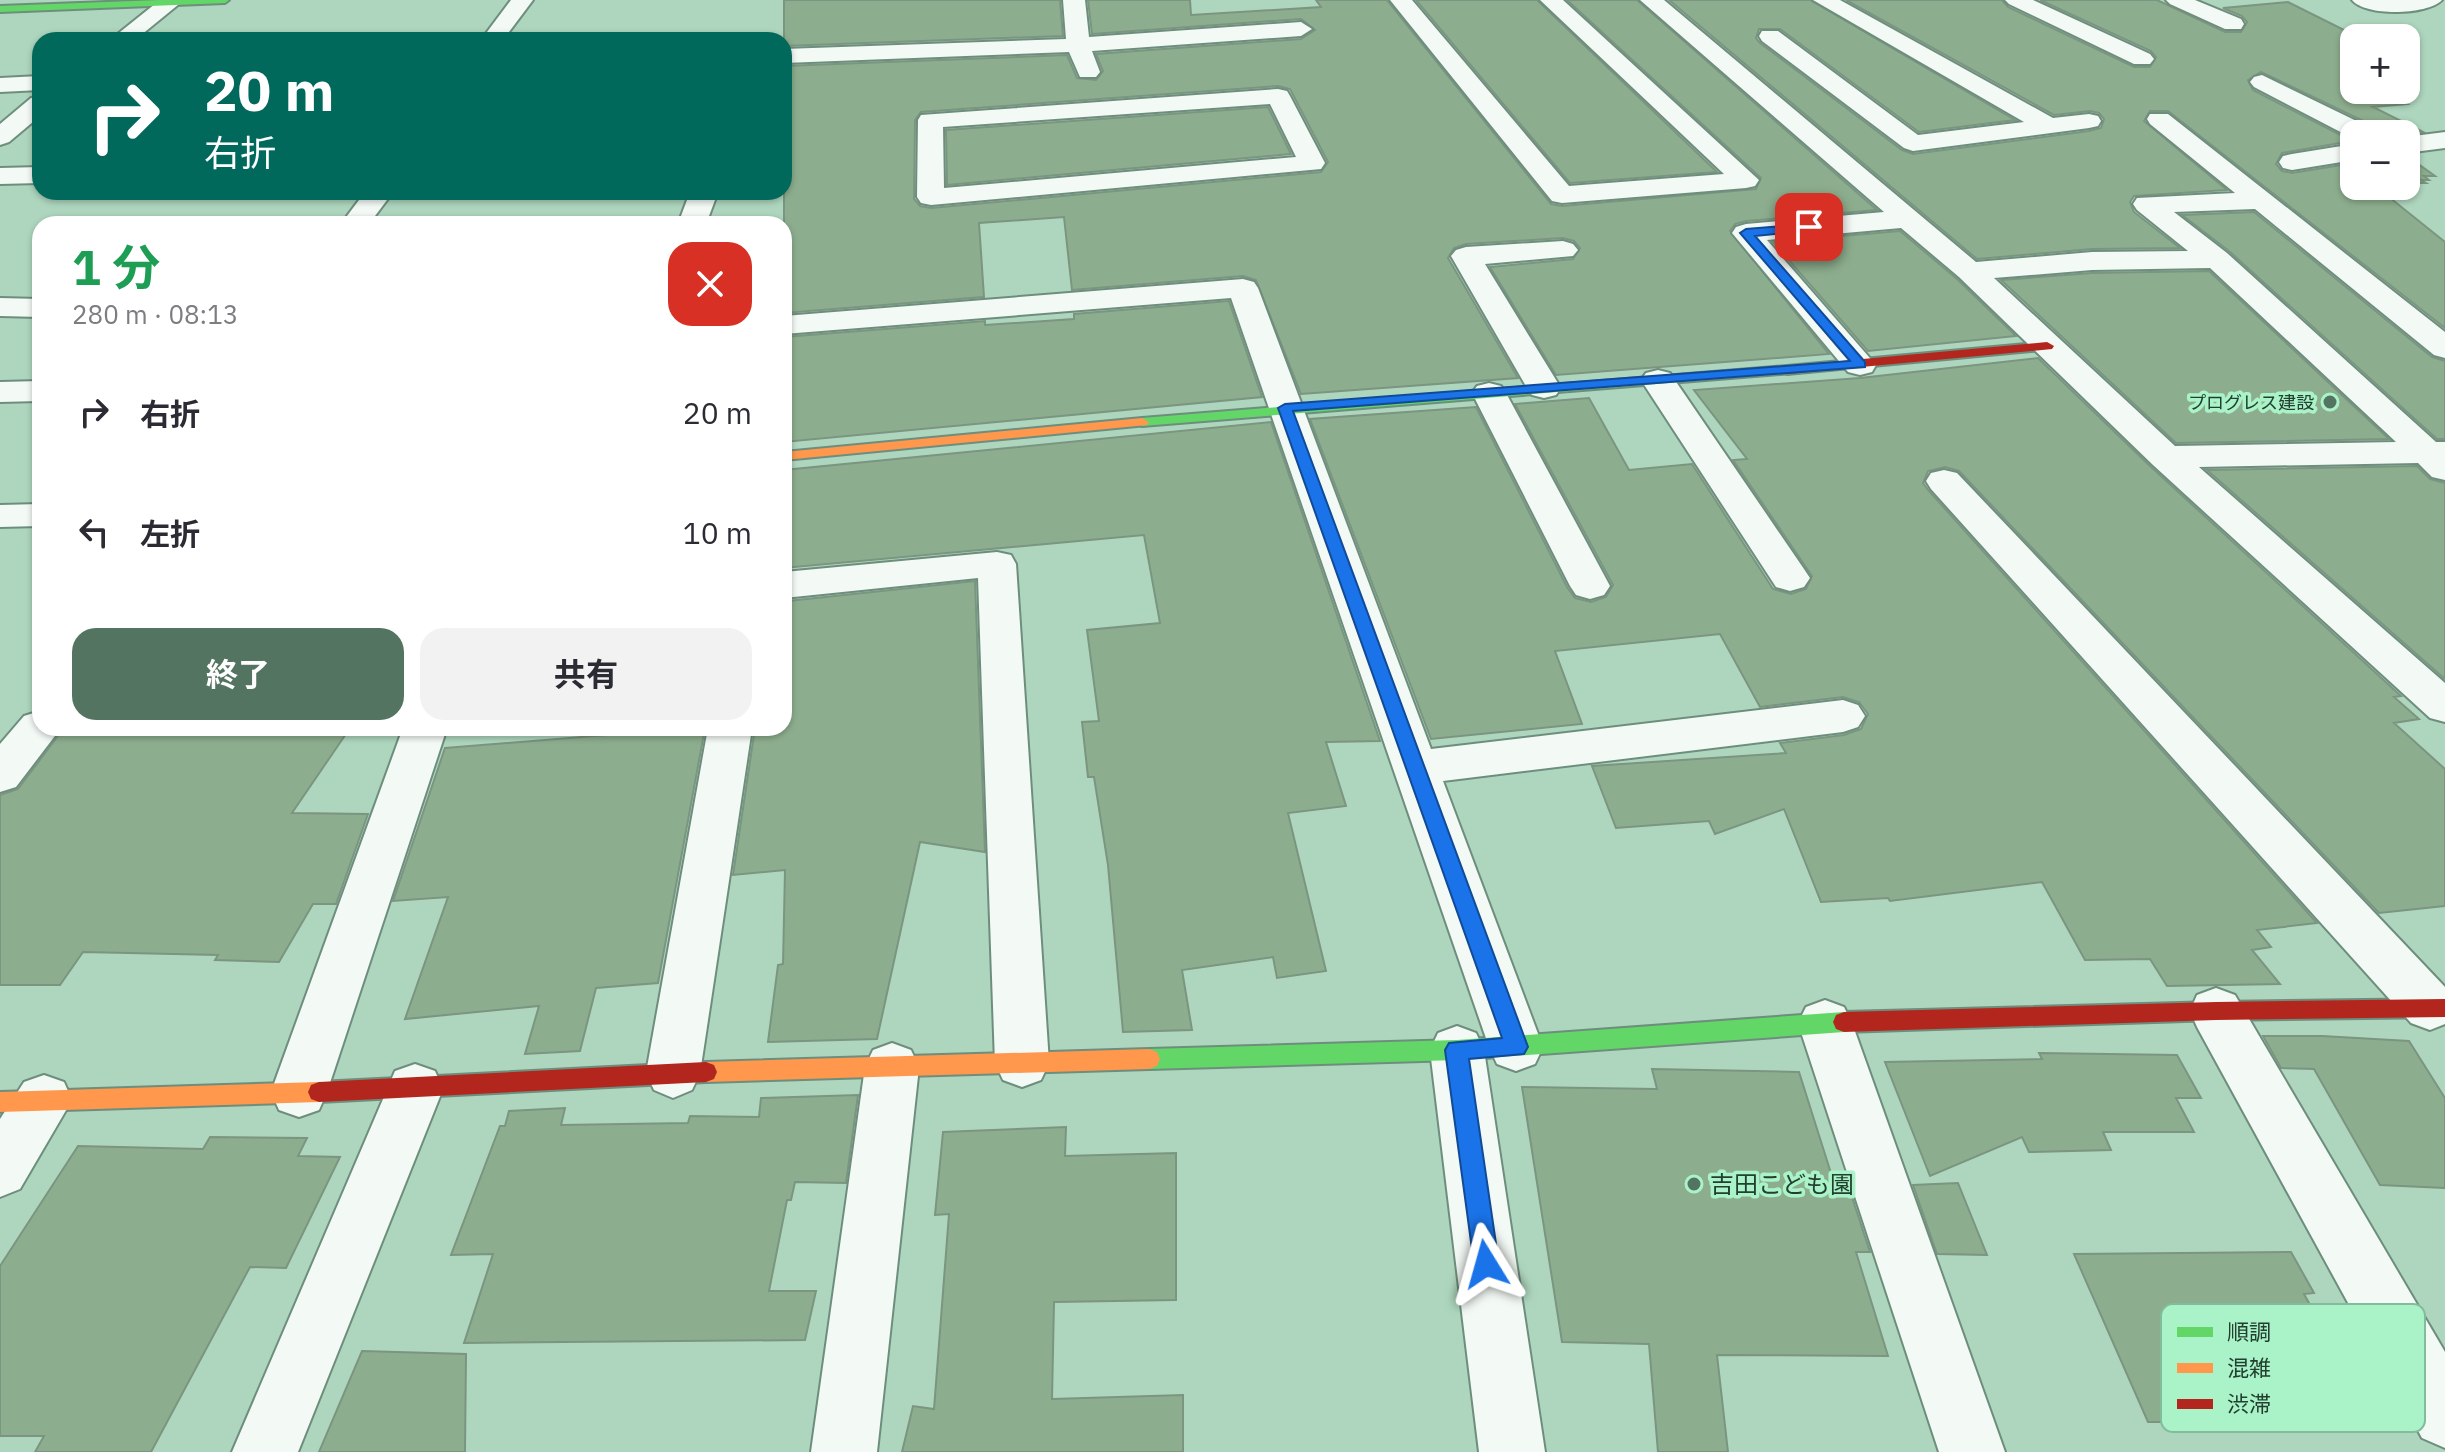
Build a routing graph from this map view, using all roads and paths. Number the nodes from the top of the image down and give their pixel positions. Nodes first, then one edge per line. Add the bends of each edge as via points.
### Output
1 (225, 0) edge
2 (522, 0) edge
3 (1074, 0) edge
4 (1401, 0) edge
5 (1551, 0) edge
6 (1651, 0) edge
7 (1824, 0) edge
8 (2016, 0) edge
9 (2177, 0) edge
10 (2363, 0) edge
11 (2431, 0) edge
12 (172, 1) edge
13 (0, 9) edge
14 (2233, 24) dead end
15 (1873, 25) junction
16 (1301, 29) dead end
17 (1829, 30) dead end
18 (131, 32) edge
19 (498, 32) edge
20 (1799, 33) dead end
21 (1078, 45) junction
22 (792, 56) edge
23 (2142, 59) dead end
24 (2262, 82) dead end
25 (32, 83) edge
26 (0, 85) edge
27 (1101, 108) junction
28 (32, 110) edge
29 (2159, 119) dead end
30 (2089, 121) dead end
31 (2340, 122) edge
32 (2046, 124) junction
33 (0, 137) edge
34 (2445, 140) edge
35 (2420, 143) edge
36 (2340, 154) edge
37 (2292, 162) dead end
38 (32, 175) edge
39 (0, 176) edge
40 (2262, 201) junction
41 (1904, 219) junction
42 (1563, 250) dead end
43 (2217, 259) junction
44 (1969, 271) junction
45 (0, 288) edge
46 (28, 303) edge
47 (792, 324) edge
48 (0, 333) edge
49 (2047, 346) junction
50 (2445, 348) edge
51 (1860, 365) junction
52 (1658, 380) junction
53 (1544, 388) junction
54 (32, 391) edge
55 (0, 392) edge
56 (1489, 393) junction
57 (1285, 408) junction
58 (792, 455) edge
59 (2166, 457) junction
60 (2439, 458) edge
61 (1944, 481) dead end
62 (32, 515) edge
63 (0, 516) edge
64 (1790, 578) dead end
65 (792, 584) edge
66 (1590, 586) dead end
67 (2445, 707) edge
68 (1843, 716) dead end
69 (32, 736) edge
70 (422, 736) edge
71 (729, 736) edge
72 (1417, 767) junction
73 (0, 775) edge
74 (2437, 1007) edge
75 (2216, 1011) junction
76 (1825, 1023) junction
77 (1516, 1047) junction
78 (1457, 1050) junction
79 (1022, 1063) junction
80 (892, 1067) junction
81 (673, 1073) junction
82 (415, 1089) junction
83 (299, 1092) junction
84 (22, 1101) edge
85 (0, 1170) edge
86 (2382, 1304) edge
87 (2425, 1380) edge
88 (2445, 1415) edge
89 (265, 1452) edge
90 (844, 1452) edge
91 (1512, 1452) edge
92 (1972, 1452) edge

1 - 12 street
2 - 19 street
3 - 21 street
4 - 5 street via 1562,195 1746,180
6 - 41 street via 1712,37
7 - 15 street
8 - 23 street
9 - 14 street
10 - 11 street via 2383,7
12 - 13 street
12 - 18 street
15 - 17 street
15 - 32 street
16 - 21 street
20 - 32 street via 1762,36 1913,143
21 - 22 street
21 - 27 street
24 - 31 street
25 - 26 street
27 - 27 street via 1278,96 1312,163 931,197 930,120
28 - 33 street
29 - 40 street
30 - 32 street
34 - 35 street
36 - 37 street
38 - 39 street
40 - 43 street via 2147,204
40 - 50 street
41 - 44 street
41 - 51 street via 1746,233
42 - 53 street via 1466,256
43 - 44 street via 2092,261
43 - 60 street
44 - 49 street
45 - 46 street
46 - 48 street
47 - 57 street via 1243,288
49 - 51 street
49 - 59 street
51 - 52 street
52 - 53 street
52 - 64 street
53 - 56 street
54 - 55 street
56 - 57 street
56 - 66 street
57 - 58 street
57 - 72 street
59 - 60 street
59 - 67 street
61 - 74 street
62 - 63 street
65 - 79 street via 997,564
68 - 72 street
69 - 73 street
70 - 83 street
71 - 81 street
72 - 77 street
74 - 75 street
75 - 76 street
75 - 86 street
76 - 77 street
76 - 92 street
77 - 78 street
78 - 79 street
78 - 91 street
79 - 80 street
80 - 81 street
80 - 90 street
81 - 82 street
82 - 83 street
82 - 89 street
83 - 84 street
84 - 85 street
87 - 88 street

